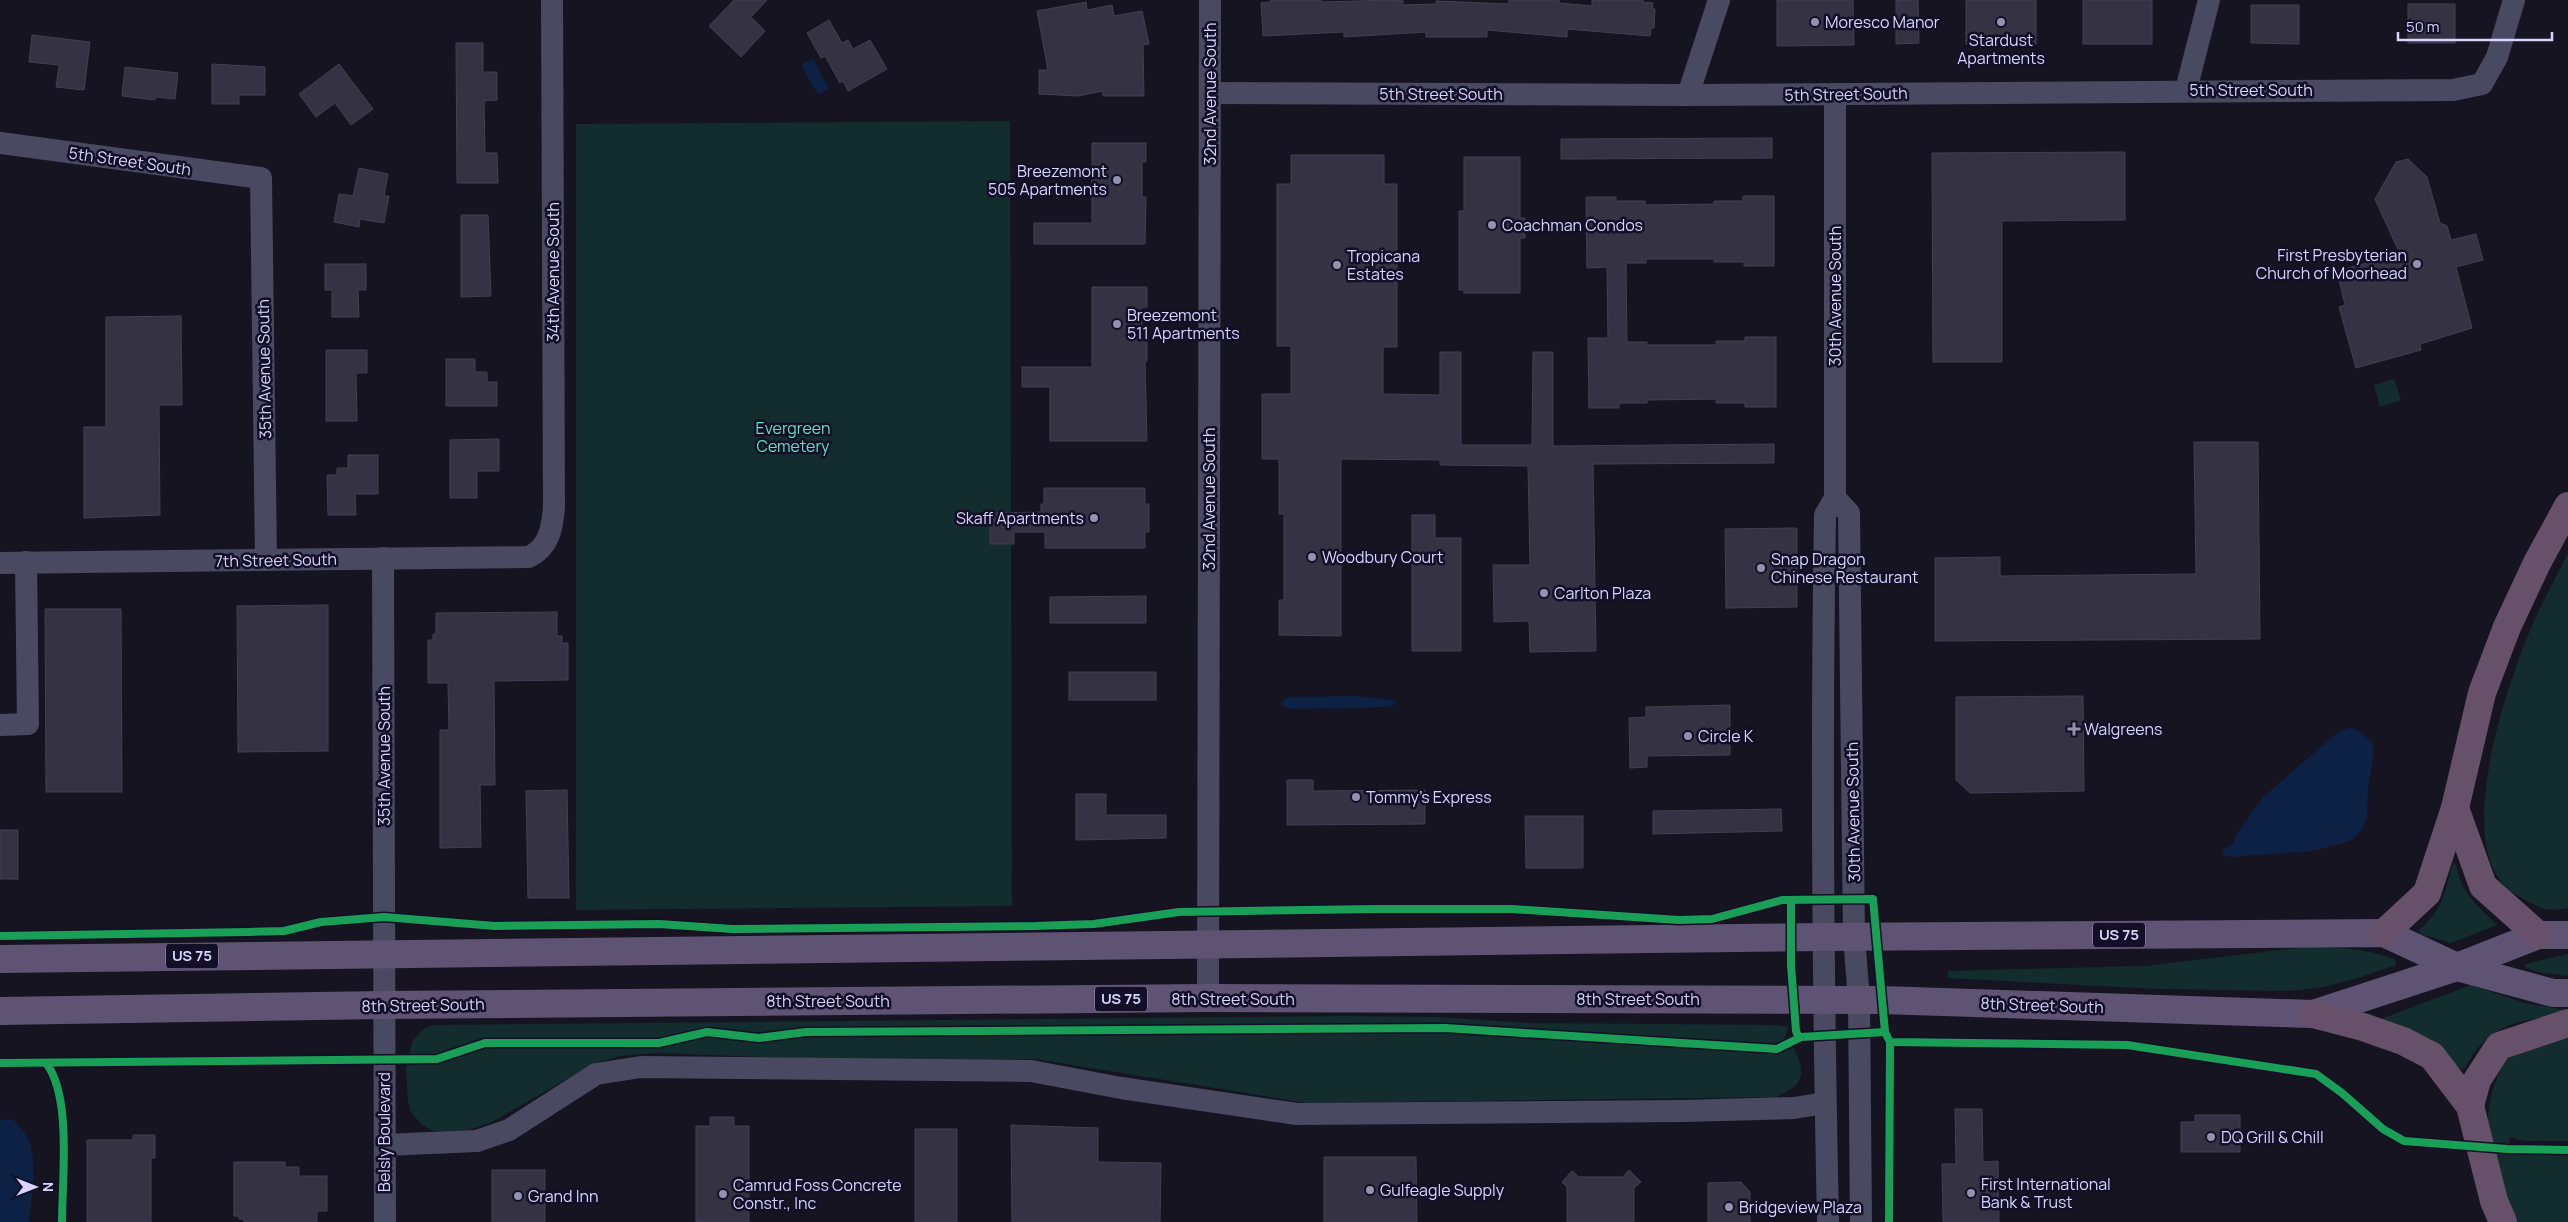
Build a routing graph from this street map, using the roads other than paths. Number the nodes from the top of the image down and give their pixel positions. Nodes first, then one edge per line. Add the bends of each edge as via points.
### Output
1 (552, 0) edge
2 (1210, 0) edge
3 (1718, 0) edge
4 (2208, 0) edge
5 (2514, 0) edge
6 (2186, 90) junction
7 (1210, 93) junction
8 (1835, 94) junction
9 (1688, 95) junction
10 (0, 143) edge
11 (261, 178) joint
12 (1835, 498) junction
13 (2568, 506) edge
14 (546, 543) joint
15 (383, 558) junction
16 (266, 560) junction
17 (0, 562) edge
18 (26, 562) junction
19 (1823, 686) junction
20 (1851, 686) junction
21 (0, 725) edge
22 (2455, 808) junction
23 (2384, 933) junction
24 (2538, 935) junction
25 (2568, 935) edge
26 (1823, 937) junction
27 (1854, 937) junction
28 (1209, 946) junction
29 (384, 953) junction
30 (0, 959) edge
31 (2457, 967) junction
32 (2568, 993) edge
33 (1208, 998) junction
34 (1823, 1000) junction
35 (1859, 1000) junction
36 (383, 1005) junction
37 (0, 1011) edge
38 (2313, 1014) junction
39 (2568, 1023) edge
40 (1825, 1103) junction
41 (2470, 1106) junction
42 (385, 1145) junction
43 (385, 1222) edge
44 (1828, 1222) edge
45 (1861, 1222) edge
46 (2503, 1222) edge

1 - 14 street, 34th Avenue South via 554,508
2 - 7 street, 32nd Avenue South
3 - 9 street
4 - 6 street
5 - 6 street, 5th Street South via 2497,57 2482,84 2453,90
6 - 8 street, 5th Street South
7 - 9 street, 5th Street South
7 - 28 street, 32nd Avenue South
8 - 9 street, 5th Street South
8 - 12 street, 30th Avenue South
10 - 11 street, 5th Street South
11 - 16 street, 35th Avenue South
12 - 19 street, 30th Avenue South via 1826,514
12 - 20 street, 30th Avenue South via 1849,513
13 - 22 highway via 2507,627 2482,694
14 - 15 street, 7th Street South via 529,556
15 - 16 street, 7th Street South
15 - 29 street, 35th Avenue South
16 - 18 street, 7th Street South
17 - 18 street, 7th Street South
18 - 21 street via 28,724
19 - 20 street
19 - 26 street, 30th Avenue South
20 - 27 street, 30th Avenue South
22 - 23 highway via 2427,893
22 - 24 highway via 2483,886
23 - 27 main road, US 75
23 - 31 main road, US 75
24 - 25 main road, 8th Street South / US 75
24 - 31 main road, 8th Street South / US 75
26 - 27 main road, US 75
26 - 28 main road, US 75
26 - 34 street, 30th Avenue South
27 - 35 street, 30th Avenue South
28 - 29 main road, US 75
28 - 33 street, 32nd Avenue South
29 - 30 main road, US 75
29 - 36 street, Belsly Boulevard
31 - 32 main road, US 75 via 2553,994
31 - 38 main road, 8th Street South / US 75
33 - 34 main road, 8th Street South / US 75
33 - 36 main road, 8th Street South / US 75
34 - 35 main road, 8th Street South / US 75
34 - 40 street, 30th Avenue South
35 - 38 main road, 8th Street South / US 75
35 - 45 street, 30th Avenue South
36 - 37 main road, 8th Street South / US 75
36 - 42 street, Belsly Boulevard
38 - 41 highway via 2403,1041 2432,1056
39 - 41 highway via 2499,1046 2477,1080
40 - 42 street via 1794,1108 1692,1111 1297,1114 1121,1088 1030,1070 641,1067 596,1074 509,1130 477,1140
40 - 44 street, 30th Avenue South
41 - 46 highway via 2494,1201
42 - 43 street, Belsly Boulevard

